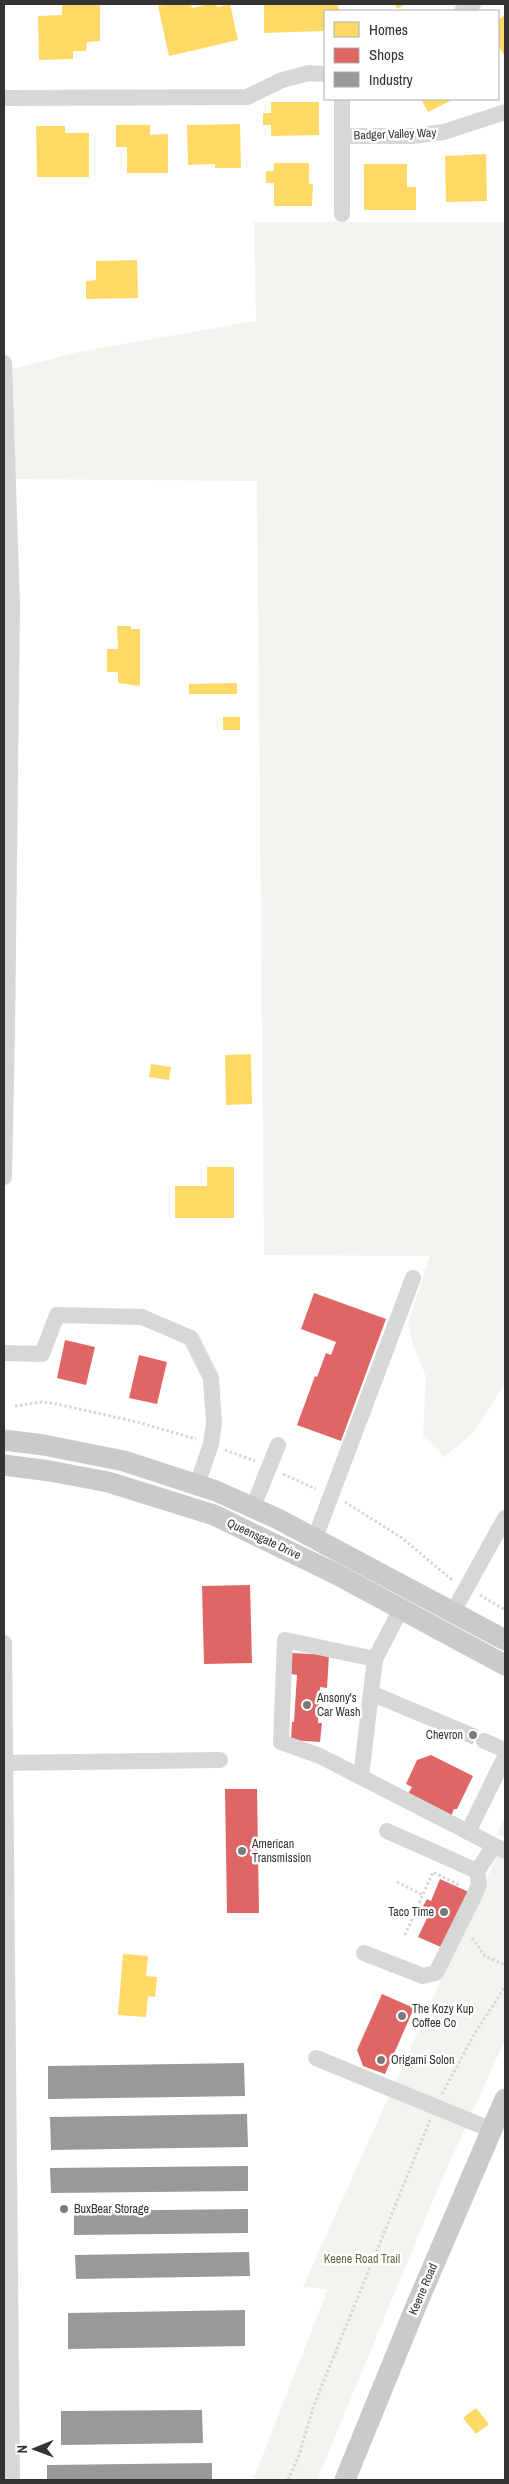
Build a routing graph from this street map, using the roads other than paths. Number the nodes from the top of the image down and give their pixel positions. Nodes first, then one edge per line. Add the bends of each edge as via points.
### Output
1 (324, 74) edge
2 (4, 98) edge
3 (342, 100) edge
4 (505, 112) edge
5 (342, 136) junction
6 (342, 214) dead end
7 (4, 363) edge
8 (4, 1177) edge
9 (413, 1278) dead end
10 (4, 1353) edge
11 (4, 1440) edge
12 (278, 1445) dead end
13 (4, 1465) edge
14 (197, 1485) junction
15 (253, 1507) junction
16 (505, 1518) edge
17 (315, 1538) junction
18 (401, 1609) junction
19 (453, 1612) junction
20 (505, 1640) edge
21 (4, 1643) edge
22 (375, 1659) junction
23 (505, 1665) edge
24 (371, 1693) junction
25 (461, 1731) tunnel mouth
26 (484, 1741) tunnel mouth
27 (505, 1750) edge
28 (505, 1757) edge
29 (220, 1760) dead end
30 (4, 1763) edge
31 (361, 1777) junction
32 (387, 1832) dead end
33 (468, 1832) junction
34 (500, 1848) edge
35 (477, 1871) junction
36 (364, 1953) dead end
37 (6, 2033) edge
38 (316, 2058) dead end
39 (505, 2099) edge
40 (492, 2130) junction
41 (12, 2480) edge
42 (345, 2480) edge

1 - 2 street via 309,73 282,80 246,97
3 - 5 street
4 - 5 street, Badger Valley Way via 428,134
5 - 6 street
7 - 8 street via 12,606
9 - 17 street
10 - 14 street via 42,1354 57,1315 142,1317 190,1338 211,1378 214,1424
11 - 14 main road, Queensgate Drive via 99,1456
12 - 15 street
13 - 18 main road, Queensgate Drive via 108,1482 214,1515 282,1546
14 - 15 main road, Queensgate Drive
15 - 17 main road, Queensgate Drive
16 - 19 street
17 - 19 main road, Queensgate Drive
18 - 22 street
18 - 23 main road, Queensgate Drive
19 - 20 main road, Queensgate Drive
21 - 30 street
22 - 24 street
22 - 31 street via 285,1640 281,1742 320,1756
24 - 25 street
24 - 31 street
26 - 27 street
28 - 33 street
29 - 30 street
30 - 37 street
31 - 33 street
32 - 35 street
33 - 34 street
34 - 35 street
35 - 36 street via 477,1889 436,1974 423,1976
37 - 41 street
38 - 40 street
39 - 40 main road, Keene Road
40 - 42 main road, Keene Road

